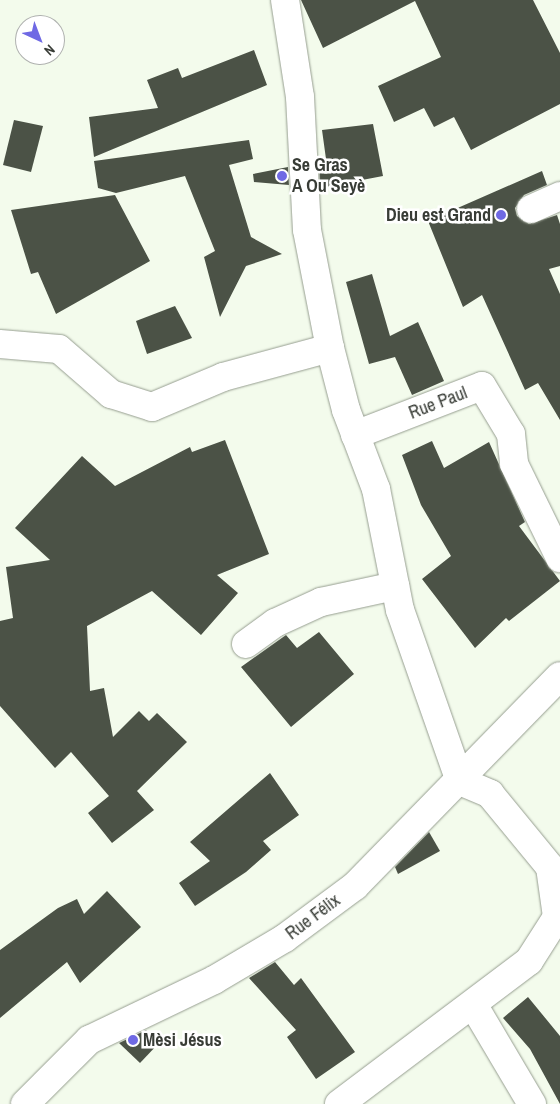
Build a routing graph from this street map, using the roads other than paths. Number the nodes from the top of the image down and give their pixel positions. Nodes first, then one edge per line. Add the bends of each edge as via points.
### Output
1 (285, 0) edge
2 (560, 196) edge
3 (531, 209) dead end
4 (0, 344) edge
5 (330, 348) junction
6 (355, 435) junction
7 (560, 558) edge
8 (395, 586) junction
9 (246, 644) dead end
10 (560, 676) edge
11 (460, 781) junction
12 (474, 1006) junction
13 (25, 1104) edge
14 (340, 1104) edge
15 (532, 1104) edge

1 - 5 street via 300,97 307,230
2 - 3 street
4 - 5 street via 59,349 111,394 152,407 223,377
5 - 6 street
6 - 7 street, Rue Paul via 482,386 512,434 514,464
6 - 8 street via 376,489
8 - 9 street via 321,602 275,623
8 - 11 street
10 - 11 street, Rue Félix
11 - 12 street via 490,794 550,867 557,917 529,961
11 - 13 street, Rue Félix via 355,886 285,938 214,980 89,1040
12 - 14 street
12 - 15 street

